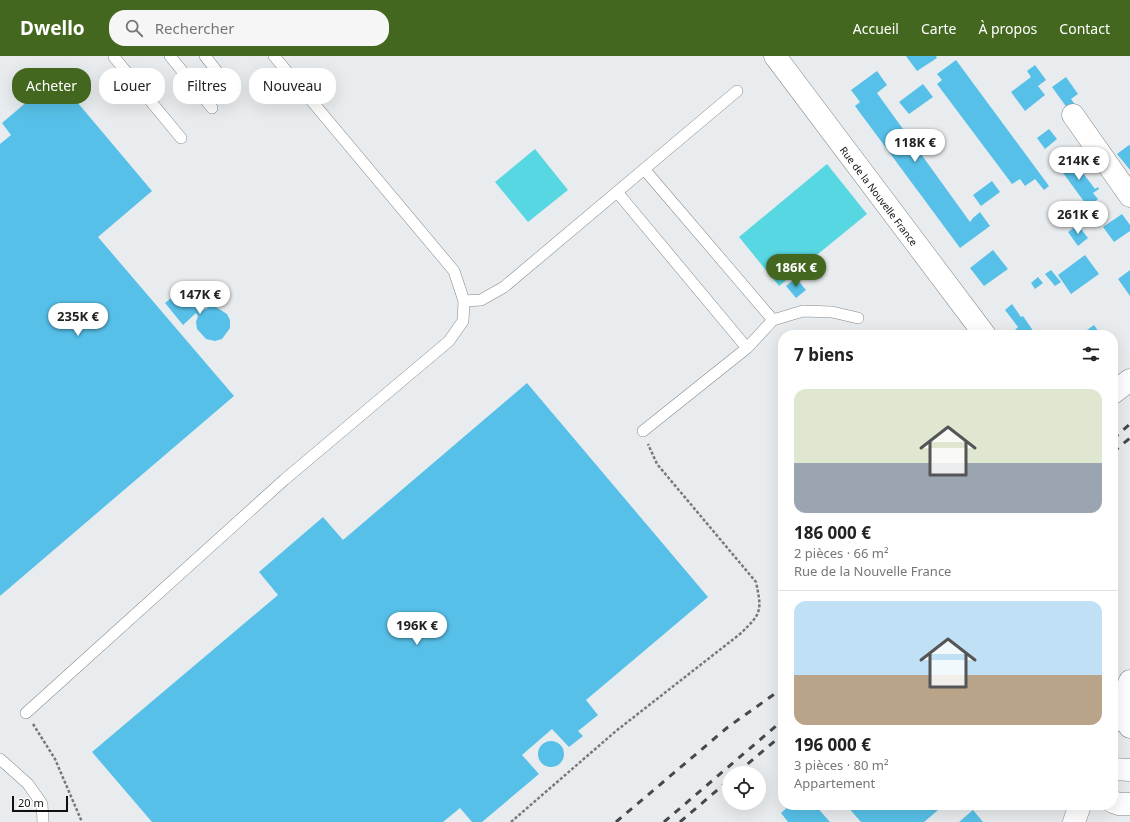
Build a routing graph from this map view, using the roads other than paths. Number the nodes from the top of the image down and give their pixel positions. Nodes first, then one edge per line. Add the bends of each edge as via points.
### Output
1 (115, 56) edge
2 (170, 56) edge
3 (205, 56) edge
4 (274, 56) edge
5 (775, 56) edge
6 (214, 68) edge
7 (737, 91) dead end
8 (212, 108) dead end
9 (1073, 115) dead end
10 (181, 138) dead end
11 (644, 169) junction
12 (617, 192) junction
13 (1130, 196) edge
14 (464, 301) junction
15 (858, 318) dead end
16 (773, 320) junction
17 (981, 330) edge
18 (747, 348) junction
19 (1130, 380) edge
20 (1118, 389) edge
21 (643, 431) road end
22 (1130, 681) edge
23 (26, 713) road end
24 (1120, 720) edge
25 (0, 759) edge
26 (1118, 769) edge
27 (1130, 770) edge
28 (1118, 804) edge
29 (1130, 804) edge
30 (1078, 810) edge
31 (1130, 816) edge
32 (43, 822) edge
33 (1074, 822) edge
34 (1124, 822) edge

1 - 10 lane
2 - 8 lane
3 - 6 lane
4 - 14 lane via 454,271
5 - 17 street, Rue de la Nouvelle France
7 - 11 lane
9 - 13 street
11 - 12 lane
11 - 16 lane
12 - 14 lane via 504,287 481,300
12 - 18 lane
14 - 23 lane via 463,322 449,341 284,480
15 - 16 lane via 832,312 803,311
16 - 18 lane
18 - 21 lane
19 - 20 street
22 - 24 street
25 - 32 lane via 28,784 42,804
26 - 27 street
28 - 29 street
30 - 33 street
31 - 34 street

